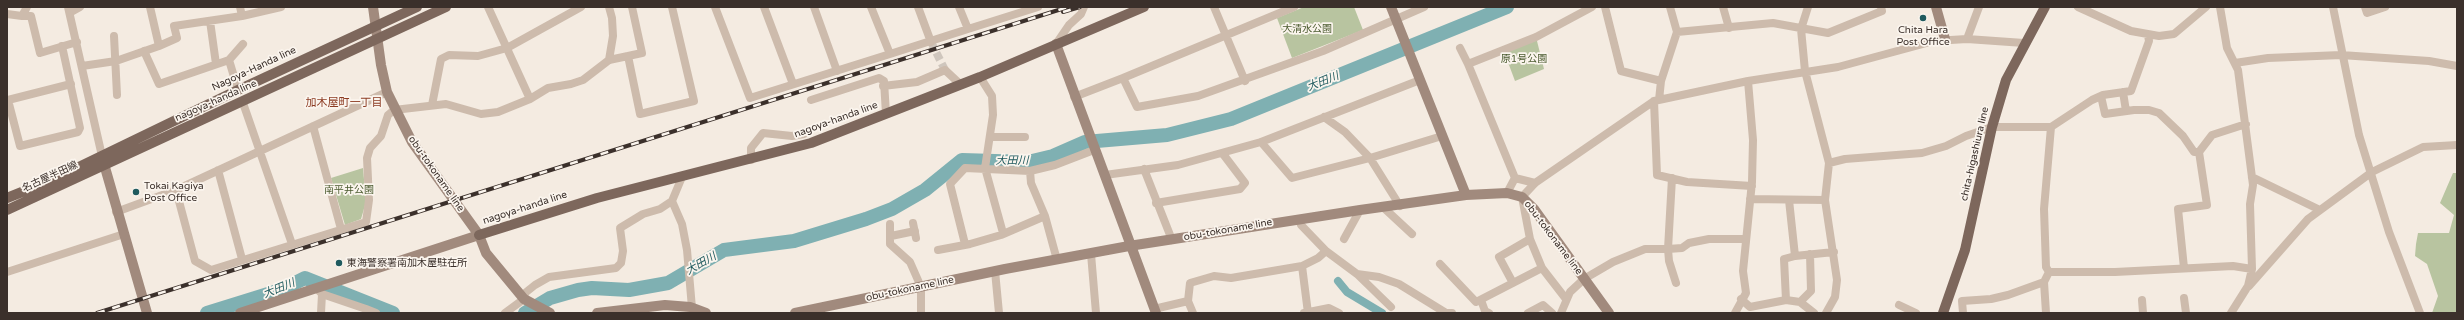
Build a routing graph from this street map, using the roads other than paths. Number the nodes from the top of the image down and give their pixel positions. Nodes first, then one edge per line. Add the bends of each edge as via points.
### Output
1 (27, 7) edge
2 (80, 7) edge
3 (150, 7) edge
4 (240, 7) edge
5 (281, 7) edge
6 (373, 7) edge
7 (417, 7) edge
8 (446, 7) edge
9 (488, 7) edge
10 (581, 7) edge
11 (609, 7) edge
12 (632, 7) edge
13 (672, 7) edge
14 (715, 7) edge
15 (764, 7) edge
16 (814, 7) edge
17 (871, 7) edge
18 (918, 7) edge
19 (959, 7) edge
20 (1038, 7) edge
21 (1084, 7) edge
22 (1144, 7) edge
23 (1214, 7) edge
24 (1294, 7) edge
25 (1391, 7) edge
26 (1424, 7) edge
27 (1592, 7) edge
28 (1605, 7) edge
29 (1670, 7) edge
30 (1723, 7) edge
31 (1808, 7) edge
32 (1881, 7) edge
33 (1936, 7) edge
34 (1978, 7) edge
35 (2045, 7) edge
36 (2078, 7) edge
37 (2206, 7) edge
38 (2220, 7) edge
39 (2333, 7) edge
40 (2365, 7) edge
41 (2385, 7) edge
42 (70, 10) edge
43 (7, 14) edge
44 (22, 16) junction
45 (242, 16) junction
46 (1396, 18) junction
47 (210, 21) junction
48 (376, 26) junction
49 (1729, 28) junction
50 (968, 29) junction
51 (1801, 29) junction
52 (1677, 32) junction
53 (1225, 35) junction
54 (2148, 35) junction
55 (114, 36) dead end
56 (378, 38) junction
57 (1945, 39) junction
58 (1967, 39) junction
59 (77, 42) junction
60 (932, 42) junction
61 (2024, 43) junction
62 (243, 44) dead end
63 (1056, 44) junction
64 (62, 46) junction
65 (159, 46) junction
66 (507, 48) junction
67 (1460, 48) dead end
68 (144, 51) junction
69 (890, 54) junction
70 (628, 56) junction
71 (2344, 57) junction
72 (229, 60) junction
73 (609, 60) junction
74 (116, 61) junction
75 (2235, 63) junction
76 (216, 64) junction
77 (1468, 64) junction
78 (82, 66) junction
79 (2457, 66) edge
80 (838, 71) junction
81 (1805, 71) junction
82 (980, 77) junction
83 (1123, 78) junction
84 (1420, 80) junction
85 (1245, 81) junction
86 (1661, 81) junction
87 (1748, 81) junction
88 (71, 84) junction
89 (794, 84) junction
90 (960, 84) junction
91 (883, 86) junction
92 (238, 90) junction
93 (387, 92) junction
94 (2123, 92) junction
95 (117, 95) dead end
96 (2101, 96) junction
97 (1074, 97) junction
98 (530, 99) junction
99 (811, 100) dead end
100 (1657, 100) junction
101 (243, 103) junction
102 (432, 106) junction
103 (394, 110) junction
104 (2126, 111) junction
105 (886, 114) junction
106 (1324, 117) junction
107 (2246, 124) junction
108 (313, 126) junction
109 (1992, 127) junction
110 (2051, 127) junction
111 (804, 134) dead end
112 (1442, 136) junction
113 (991, 137) junction
114 (1025, 137) dead end
115 (1261, 142) junction
116 (1092, 145) junction
117 (2457, 145) edge
118 (259, 151) junction
119 (2198, 152) junction
120 (1224, 153) junction
121 (102, 156) junction
122 (1370, 158) junction
123 (751, 160) junction
124 (1829, 163) junction
125 (104, 167) junction
126 (985, 168) junction
127 (1144, 169) junction
128 (218, 170) junction
129 (1030, 171) junction
130 (2372, 172) junction
131 (1105, 176) junction
132 (682, 177) junction
133 (2252, 177) junction
134 (1515, 178) junction
135 (1672, 178) junction
136 (1535, 183) junction
137 (1752, 186) junction
138 (176, 190) junction
139 (1507, 193) junction
140 (1466, 196) junction
141 (7, 198) edge
142 (1522, 198) junction
143 (1750, 199) junction
144 (1789, 200) junction
145 (1825, 200) junction
146 (672, 201) junction
147 (1156, 203) junction
148 (1400, 206) junction
149 (1384, 208) junction
150 (7, 210) edge
151 (1360, 210) junction
152 (2320, 210) junction
153 (116, 212) junction
154 (1045, 216) junction
155 (1299, 219) junction
156 (890, 224) dead end
157 (341, 229) junction
158 (915, 231) dead end
159 (1003, 233) junction
160 (124, 234) junction
161 (1412, 234) dead end
162 (479, 235) junction
163 (891, 236) junction
164 (1344, 239) dead end
165 (1530, 239) junction
166 (1745, 239) junction
167 (1172, 240) junction
168 (292, 244) junction
169 (965, 244) junction
170 (1129, 246) junction
171 (1668, 249) junction
172 (938, 250) dead end
173 (1326, 250) junction
174 (1834, 252) junction
175 (1091, 254) junction
176 (1810, 254) junction
177 (1795, 256) junction
178 (242, 259) junction
179 (1057, 260) junction
180 (1440, 264) dead end
181 (1302, 266) junction
182 (1542, 268) junction
183 (2184, 268) junction
184 (2252, 269) junction
185 (995, 271) junction
186 (7, 272) edge
187 (2049, 272) junction
188 (1357, 274) junction
189 (1584, 279) junction
190 (2044, 282) junction
191 (1513, 283) junction
192 (1676, 284) dead end
193 (2248, 286) junction
194 (921, 287) junction
195 (319, 290) junction
196 (2184, 298) dead end
197 (524, 299) junction
198 (1566, 299) junction
199 (1741, 299) junction
200 (1481, 300) junction
201 (1786, 300) junction
202 (2142, 300) dead end
203 (1188, 301) junction
204 (1800, 302) junction
205 (1899, 305) dead end
206 (1390, 307) dead end
207 (692, 308) junction
208 (366, 311) edge
209 (1155, 311) edge
210 (543, 312) edge
211 (147, 313) edge
212 (240, 313) edge
213 (321, 313) edge
214 (376, 313) edge
215 (505, 313) edge
216 (597, 313) edge
217 (706, 313) edge
218 (795, 313) edge
219 (921, 313) edge
220 (999, 313) edge
221 (1096, 313) edge
222 (1192, 313) edge
223 (1306, 313) edge
224 (1339, 313) edge
225 (1452, 313) edge
226 (1489, 313) edge
227 (1528, 313) edge
228 (1552, 313) edge
229 (1561, 313) edge
230 (1609, 313) edge
231 (1735, 313) edge
232 (1814, 313) edge
233 (1826, 313) edge
234 (1916, 313) edge
235 (1943, 313) edge
236 (1963, 313) edge
237 (2046, 313) edge
238 (2142, 313) edge
239 (2186, 313) edge
240 (2231, 313) edge
241 (2420, 313) edge

1 - 44 street
2 - 42 street
3 - 65 street
4 - 45 street
5 - 45 street
6 - 48 main road, obu-tokoname line
7 - 48 main road, Nagoya-Handa line
8 - 56 main road, nagoya-handa line
9 - 66 street
10 - 66 street
11 - 73 street via 613,36
12 - 70 street via 642,53
13 - 70 street via 694,101 640,114
14 - 89 street via 750,98
15 - 89 street
16 - 80 street
17 - 69 street
18 - 60 street
19 - 50 street
20 - 50 street
21 - 63 street
22 - 63 main road, nagoya-handa line
23 - 53 street
24 - 53 street
25 - 46 main road
26 - 46 street
27 - 77 street via 1536,37
28 - 86 street via 1621,71
29 - 52 street
30 - 49 street
31 - 51 street
32 - 51 street via 1882,11 1828,33
33 - 57 main road
34 - 58 street
35 - 61 main road, chita-higashiura line
36 - 54 street via 2131,31
37 - 54 street via 2174,34
38 - 75 street via 2227,48
39 - 71 street
40 - 41 street via 2367,13
42 - 59 street
43 - 44 street
44 - 64 street via 31,16 40,53
45 - 47 street
46 - 84 main road
46 - 85 street via 1323,51
47 - 65 street via 174,26 177,38
47 - 76 street
48 - 56 main road, obu-tokoname line
48 - 92 main road, Nagoya-Handa line
49 - 51 street via 1773,23
49 - 52 street
50 - 60 street
51 - 81 street
52 - 86 street
53 - 83 street
53 - 85 street
54 - 94 street via 2149,41 2131,91
55 - 74 street
56 - 93 main road, obu-tokoname line
56 - 101 main road, nagoya-handa line
57 - 58 street
57 - 81 street via 1838,67
58 - 61 street
59 - 64 street
59 - 78 street
60 - 69 street
61 - 109 main road, chita-higashiura line via 2006,80
62 - 72 street
63 - 82 main road, nagoya-handa line
63 - 97 main road
64 - 88 street
65 - 68 street
66 - 98 street
66 - 102 street via 478,56 449,55 441,59
67 - 77 street
68 - 74 street
68 - 76 street via 158,84
69 - 80 street
70 - 73 street
71 - 75 street via 2268,58
71 - 79 street via 2423,60
71 - 130 street via 2352,106
72 - 76 street
72 - 92 street
73 - 98 street via 583,80 548,88
74 - 78 street
74 - 95 street
75 - 107 street
77 - 134 street
78 - 121 street
80 - 89 street
81 - 87 street
81 - 124 street
82 - 90 main road, nagoya-handa line
82 - 113 street via 992,96
83 - 85 street via 1137,107 1198,96
83 - 97 street
84 - 106 street
84 - 112 main road
86 - 100 street
87 - 100 street
87 - 137 street via 1753,140
88 - 88 street via 8,100 20,146 78,132 80,128
90 - 91 street via 945,70 917,82
90 - 105 main road, nagoya-handa line
91 - 99 street via 884,81 875,78
91 - 105 street
92 - 121 main road, Nagoya-Handa line
93 - 103 main road, obu-tokoname line
93 - 108 street
94 - 96 street
94 - 104 street
96 - 104 street via 2105,114
96 - 110 street
97 - 116 main road
98 - 102 street via 498,112 481,114 446,104
100 - 135 street via 1657,175
100 - 136 street
101 - 118 street
101 - 125 main road, nagoya-handa line
102 - 103 street
103 - 157 street via 388,116 381,136 370,148 367,158 369,200 366,222
103 - 162 main road, obu-tokoname line via 412,142
104 - 119 street via 2150,110 2159,113 2178,130 2194,152
105 - 123 main road, nagoya-handa line via 811,144
106 - 115 street
106 - 122 street via 1345,132
107 - 119 street via 2212,135
107 - 133 street
108 - 118 street
108 - 157 street
109 - 110 street
109 - 124 street via 1922,153 1845,159
109 - 235 main road, chita-higashiura line via 1965,250
110 - 187 street via 2044,209 2046,267
111 - 123 street via 792,136 763,133 751,148
112 - 122 street
112 - 140 main road
113 - 114 street
113 - 126 street
115 - 120 street
115 - 122 street via 1292,178
116 - 129 street via 1055,165
116 - 131 main road
117 - 130 street via 2423,147
118 - 128 street
118 - 168 street
119 - 183 street via 2207,205 2178,209
120 - 127 street via 1178,165
120 - 147 street via 1245,183 1240,189
121 - 125 main road
121 - 141 main road, 名古屋半田線
122 - 148 street
123 - 132 main road, nagoya-handa line
124 - 145 street
125 - 150 main road, 名古屋半田線
125 - 153 main road
126 - 129 street
126 - 159 street
126 - 169 street via 965,168 950,184
127 - 131 street
127 - 147 street
128 - 138 street
128 - 178 street
129 - 154 street via 1031,183
130 - 152 street
130 - 241 street via 2392,239
131 - 170 main road
132 - 146 street
132 - 162 main road, nagoya-handa line via 597,198
133 - 152 street
133 - 184 street
134 - 136 street
134 - 139 street
135 - 137 street via 1687,182
135 - 171 street
136 - 142 street
137 - 143 street
138 - 153 street
138 - 178 street via 194,261 211,270
139 - 140 main road, obu-tokoname line
139 - 142 main road, obu-tokoname line
140 - 148 main road, obu-tokoname line
142 - 165 street
142 - 189 main road, obu-tokoname line via 1534,209
143 - 144 street
143 - 166 street
144 - 145 street
144 - 177 street
145 - 174 street
146 - 197 street via 620,228 623,251 621,263 616,268 549,276 525,293
146 - 207 street via 682,224 690,272
147 - 167 street
148 - 149 main road, obu-tokoname line
149 - 151 main road, obu-tokoname line
149 - 161 street
151 - 155 main road, obu-tokoname line
151 - 164 street
152 - 193 street via 2296,232 2263,268 2252,285
153 - 160 main road
154 - 159 street
154 - 179 street
155 - 167 main road, obu-tokoname line
155 - 173 street via 1301,225
156 - 163 street
157 - 168 street
158 - 163 street
159 - 169 street
160 - 186 street
160 - 211 main road
162 - 195 main road via 330,284
162 - 197 main road, obu-tokoname line via 486,252
163 - 194 street via 890,244 910,262
165 - 182 street
165 - 191 street via 1499,257
166 - 171 street via 1709,239 1689,243 1682,248
166 - 199 street via 1743,270 1746,293
167 - 170 main road, obu-tokoname line
168 - 178 street
169 - 172 street
170 - 175 main road, obu-tokoname line
170 - 209 main road
171 - 189 street via 1645,249 1613,262
171 - 192 street
173 - 181 street via 1318,258
173 - 188 street
174 - 176 street
174 - 233 street via 1837,292
175 - 179 main road, obu-tokoname line
175 - 221 street
176 - 177 street
176 - 204 street via 1811,290
177 - 201 street via 1784,259
179 - 185 main road, obu-tokoname line
180 - 200 street via 1472,300
181 - 203 street via 1231,278 1214,276 1190,283
181 - 223 street
182 - 191 street
182 - 198 street
183 - 184 street via 2233,266
183 - 187 street
184 - 193 street
185 - 194 main road, obu-tokoname line
185 - 220 street
187 - 190 street
188 - 206 street
188 - 225 street via 1379,277 1399,284 1446,313
189 - 198 street
189 - 230 main road, obu-tokoname line
190 - 236 street via 1991,299 1962,301
190 - 237 street
191 - 200 street
193 - 240 street
194 - 218 main road, obu-tokoname line
194 - 219 street
195 - 208 street
195 - 212 main road
195 - 213 street
196 - 239 street
197 - 210 main road, obu-tokoname line
197 - 215 street
198 - 229 street
199 - 201 street via 1750,307
199 - 231 street
200 - 226 street via 1485,311
201 - 204 street
202 - 238 street
203 - 209 street
203 - 222 street
204 - 232 street
205 - 234 street
207 - 216 main road via 665,305
207 - 217 main road
208 - 214 street
223 - 224 street via 1329,308
227 - 228 street via 1543,305

